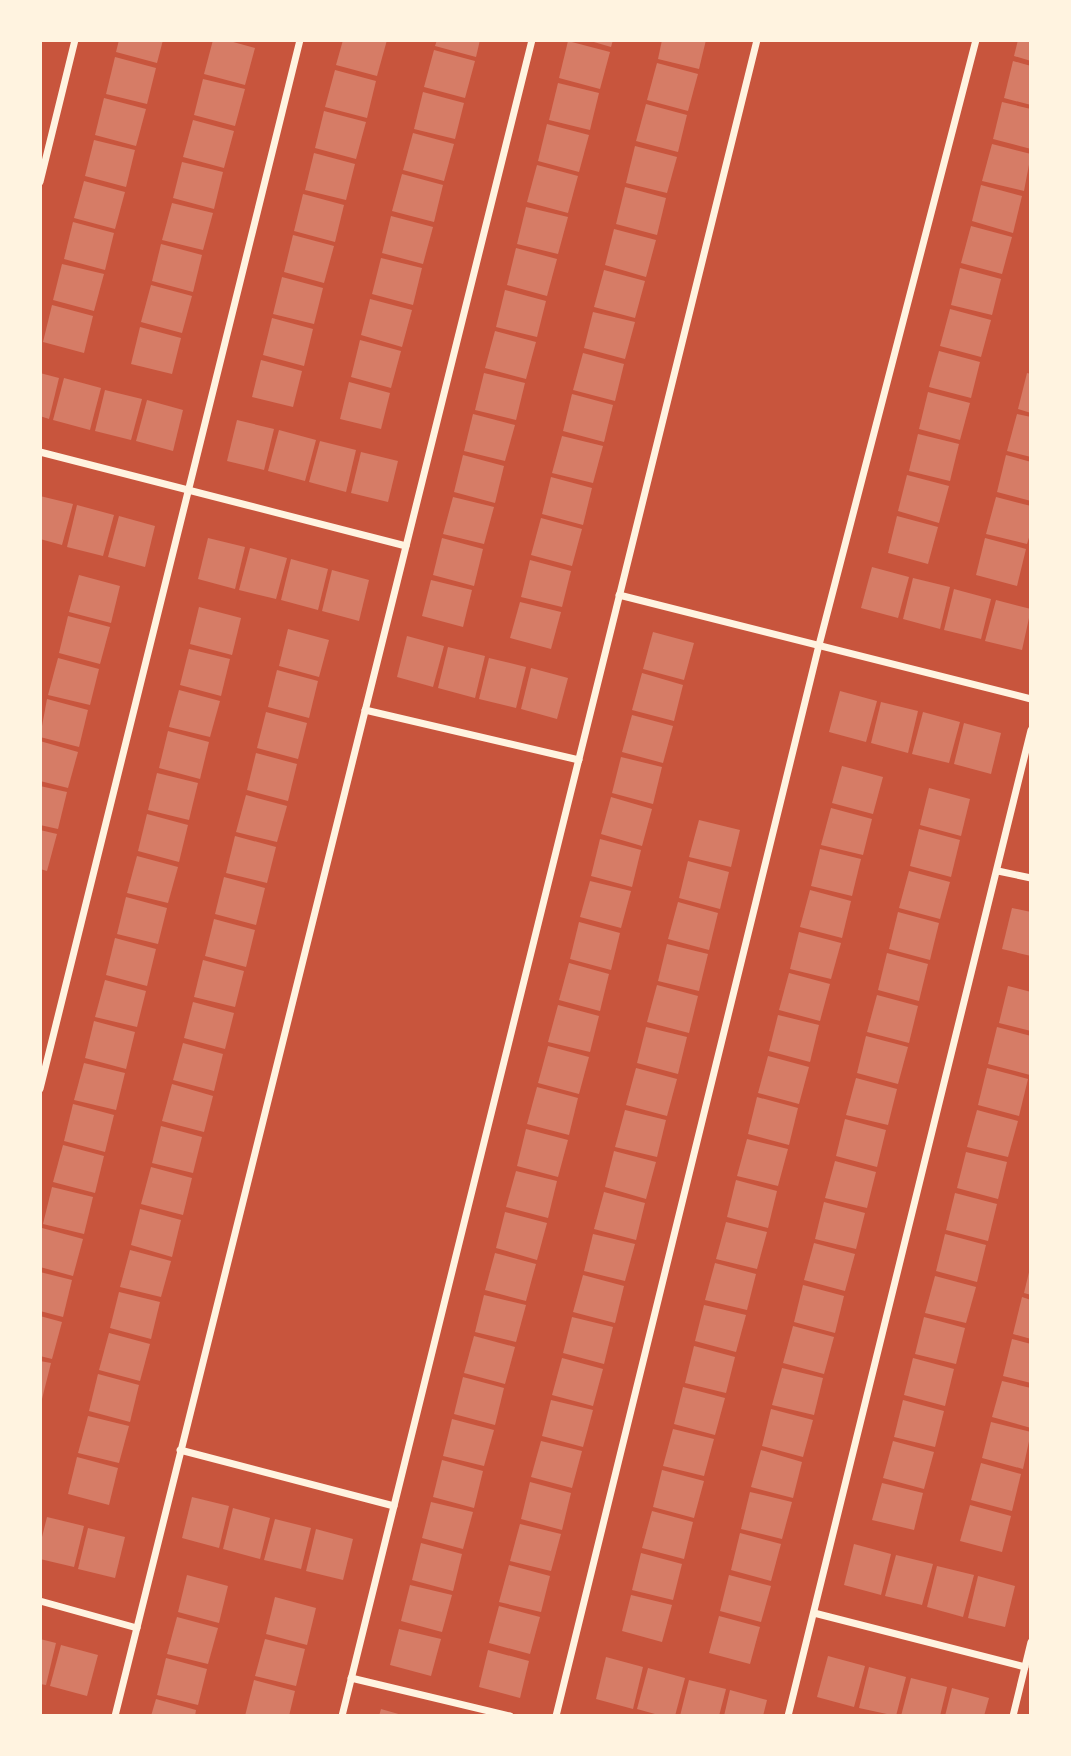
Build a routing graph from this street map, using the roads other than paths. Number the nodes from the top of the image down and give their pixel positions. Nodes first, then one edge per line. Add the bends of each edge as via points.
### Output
1 (75, 40) edge
2 (300, 40) edge
3 (532, 40) edge
4 (757, 40) edge
5 (976, 40) edge
6 (40, 182) edge
7 (40, 452) edge
8 (189, 490) junction
9 (406, 546) junction
10 (619, 595) junction
11 (818, 645) junction
12 (1031, 699) edge
13 (365, 710) junction
14 (1031, 730) edge
15 (579, 760) junction
16 (998, 871) junction
17 (1031, 878) edge
18 (40, 1089) edge
19 (180, 1450) junction
20 (394, 1506) junction
21 (40, 1601) edge
22 (814, 1613) junction
23 (136, 1628) junction
24 (1031, 1642) edge
25 (1025, 1667) junction
26 (351, 1678) junction
27 (114, 1716) edge
28 (342, 1716) edge
29 (510, 1716) edge
30 (556, 1716) edge
31 (788, 1716) edge
32 (1013, 1716) edge

1 - 6 street
2 - 8 street
3 - 9 street
4 - 10 street
5 - 11 street
7 - 8 street
8 - 9 street
8 - 18 street
9 - 13 street
10 - 11 street
10 - 15 street
11 - 12 street
11 - 30 street
13 - 15 street
13 - 19 street
14 - 16 street
15 - 20 street
16 - 17 street
16 - 22 street
19 - 20 street
19 - 23 street
20 - 26 street
21 - 23 street
22 - 25 street
22 - 31 street
23 - 27 street
24 - 25 street
25 - 32 street
26 - 28 street
26 - 29 street

